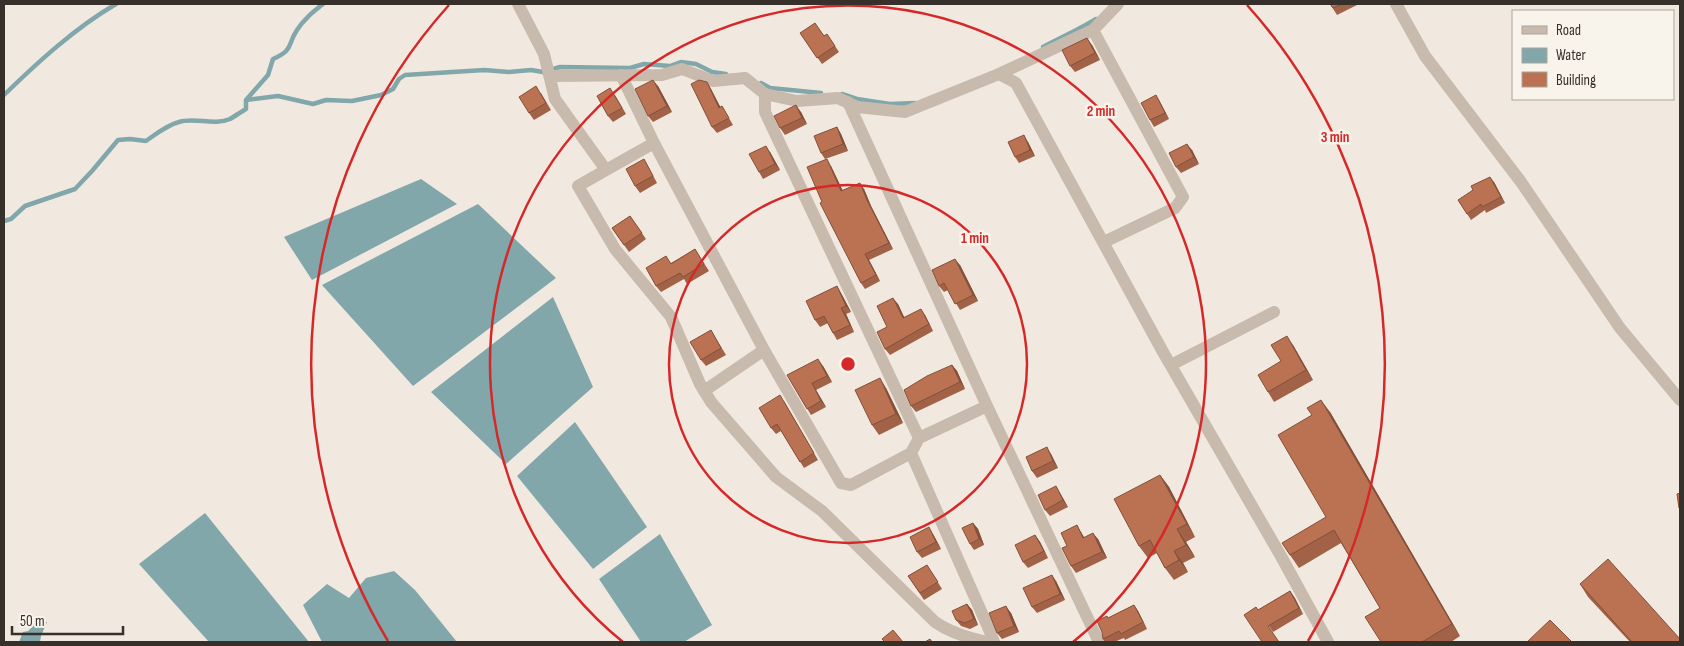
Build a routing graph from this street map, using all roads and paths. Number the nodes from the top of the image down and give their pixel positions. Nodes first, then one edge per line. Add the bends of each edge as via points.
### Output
1 (518, 4) edge
2 (1118, 4) edge
3 (1396, 4) edge
4 (1093, 30) junction
5 (999, 74) junction
6 (621, 75) junction
7 (550, 76) junction
8 (765, 94) junction
9 (848, 102) junction
10 (654, 143) junction
11 (606, 170) junction
12 (1104, 242) junction
13 (1274, 312) dead end
14 (764, 350) junction
15 (1170, 365) junction
16 (704, 391) junction
17 (1680, 400) edge
18 (987, 406) junction
19 (919, 438) junction
20 (911, 453) junction
21 (987, 642) edge
22 (994, 642) edge
23 (1099, 642) edge
24 (1328, 642) edge

1 - 7 street via 544,54
2 - 4 street
3 - 17 street via 1425,56 1522,182 1620,328
4 - 5 street
4 - 12 street via 1183,197 1175,208
5 - 9 street via 905,112 857,107
5 - 12 street via 1016,83
6 - 7 street
6 - 8 street via 662,75 682,69 713,81 745,78
6 - 10 street
7 - 11 street via 555,99
8 - 9 street via 797,101 838,98
8 - 19 street via 765,112
9 - 18 street
10 - 11 street
10 - 14 street
11 - 16 street via 578,186 615,249 671,318
12 - 15 street
13 - 15 street
14 - 16 street
14 - 20 street via 841,482 851,485
15 - 24 street
16 - 21 street via 776,477 822,511 935,622 946,630
18 - 19 street
18 - 23 street
19 - 20 street
20 - 22 street

